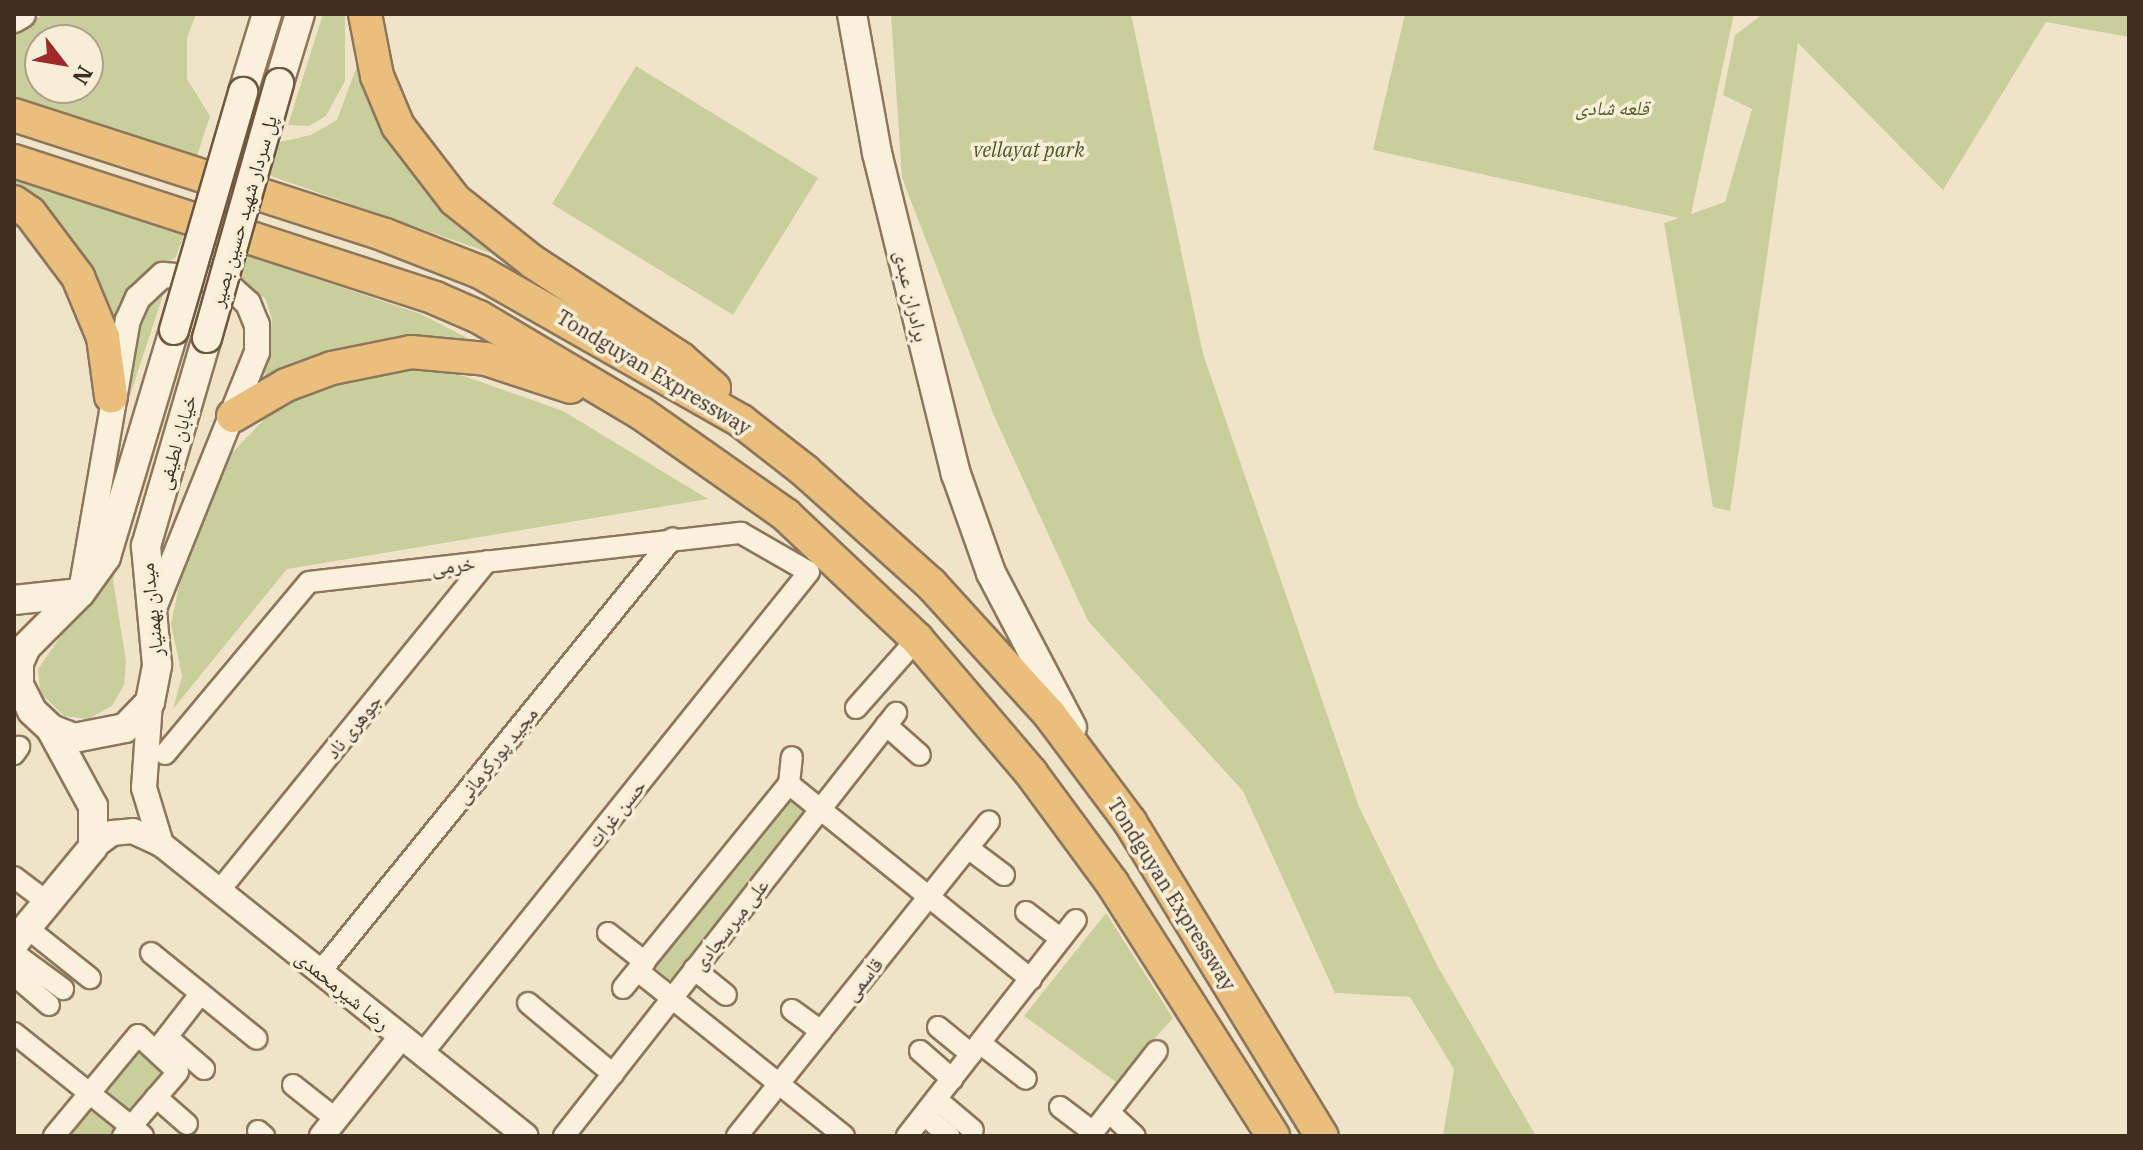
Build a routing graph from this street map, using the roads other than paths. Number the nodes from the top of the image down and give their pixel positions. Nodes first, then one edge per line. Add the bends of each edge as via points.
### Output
1 (21, 14) edge
2 (267, 14) edge
3 (300, 14) edge
4 (365, 14) edge
5 (852, 14) edge
6 (14, 18) edge
7 (14, 115) edge
8 (14, 161) edge
9 (14, 202) edge
10 (174, 330) joint
11 (207, 338) joint
12 (111, 396) junction
13 (233, 416) junction
14 (741, 421) junction
15 (744, 484) junction
16 (116, 532) joint
17 (673, 538) junction
18 (146, 546) joint
19 (487, 561) junction
20 (809, 572) joint
21 (80, 593) junction
22 (14, 600) edge
23 (150, 617) junction
24 (917, 639) junction
25 (150, 702) junction
26 (856, 708) dead end
27 (32, 716) edge
28 (165, 754) dead end
29 (920, 755) dead end
30 (792, 757) dead end
31 (789, 784) junction
32 (820, 810) junction
33 (989, 822) dead end
34 (1130, 822) junction
35 (161, 844) junction
36 (93, 847) junction
37 (968, 848) junction
38 (1004, 875) dead end
39 (14, 877) edge
40 (219, 891) junction
41 (929, 897) junction
42 (47, 902) junction
43 (1026, 912) dead end
44 (1076, 920) dead end
45 (608, 933) dead end
46 (20, 935) edge
47 (1061, 939) junction
48 (14, 953) edge
49 (151, 953) dead end
50 (641, 966) junction
51 (694, 969) junction
52 (320, 972) junction
53 (14, 975) edge
54 (90, 978) dead end
55 (1031, 979) junction
56 (623, 988) dead end
57 (63, 989) dead end
58 (201, 993) junction
59 (726, 995) dead end
60 (672, 998) junction
61 (528, 1003) dead end
62 (49, 1005) dead end
63 (792, 1010) dead end
64 (938, 1027) dead end
65 (821, 1031) junction
66 (14, 1033) edge
67 (401, 1037) junction
68 (257, 1039) dead end
69 (161, 1044) junction
70 (976, 1048) junction
71 (920, 1051) dead end
72 (1157, 1051) dead end
73 (422, 1054) junction
74 (204, 1069) dead end
75 (613, 1074) junction
76 (952, 1079) junction
77 (1026, 1079) dead end
78 (779, 1084) junction
79 (293, 1085) dead end
80 (89, 1092) junction
81 (156, 1097) junction
82 (930, 1107) junction
83 (1060, 1107) dead end
84 (1109, 1112) junction
85 (187, 1124) dead end
86 (334, 1129) edge
87 (973, 1130) dead end
88 (133, 1133) edge
89 (1091, 1134) edge
90 (54, 1136) edge
91 (525, 1136) edge
92 (564, 1136) edge
93 (737, 1136) edge
94 (844, 1136) edge
95 (907, 1136) edge
96 (949, 1136) edge
97 (1135, 1136) edge
98 (1273, 1136) edge
99 (1322, 1136) edge

1 - 6 main road
2 - 10 main road, پل سردار شهید حسین بصیر, bridge
3 - 11 main road, پل سردار شهید حسین بصیر, bridge
4 - 14 highway via 377,76 398,126 455,200 533,262 681,359
5 - 34 main road, برادران عبدی via 877,153 956,474 991,573 1056,700
7 - 14 highway, Tondguyan Expressway via 385,235 480,272
8 - 15 highway, Tondguyan Expressway via 468,312 641,413
9 - 12 highway via 30,213 78,277 103,337
10 - 16 main road, خیابان لطیفی
11 - 18 main road, خیابان لطیفی
12 - 13 street via 138,298 154,281 173,273 230,287 253,313 257,352
12 - 21 street
13 - 15 highway via 286,385 332,368 411,352 454,353 567,385
13 - 23 street via 202,480
14 - 34 highway, Tondguyan Expressway via 849,507 931,584 1050,715
15 - 24 highway, Tondguyan Expressway via 786,515
16 - 21 main road, میدان بهمنیار
17 - 19 street, خرمی
17 - 20 street, خرمی via 741,533
17 - 52 street, مجید پورکرمانی
18 - 23 main road, میدان بهمنیار
19 - 28 street, خرمی via 309,582
19 - 40 street, جوهری ناد
20 - 73 street, حسن غرات
21 - 22 main road
21 - 27 main road, میدان بهمنیار via 26,647 19,663 19,685
23 - 25 main road, میدان بهمنیار via 157,665
24 - 26 street
24 - 98 highway, Tondguyan Expressway via 1031,773 1112,883
25 - 27 main road via 125,728 96,737 74,738
25 - 35 street via 144,788
27 - 36 main road via 93,806
29 - 32 street, علی میرسجادی via 891,719
30 - 31 street
31 - 32 street
31 - 50 street
32 - 41 street
32 - 51 street, علی میرسجادی
33 - 37 street, قاسمی
34 - 99 highway, Tondguyan Expressway
35 - 36 street via 133,831 112,833
35 - 40 street, رضا شیرمحمدی
36 - 42 main road
37 - 38 street
37 - 41 street, قاسمی
39 - 42 street
40 - 52 street, رضا شیرمحمدی
41 - 55 street
41 - 65 street, قاسمی
42 - 46 main road
43 - 47 street
44 - 47 street
45 - 50 street
46 - 54 street
47 - 55 street
48 - 57 street
49 - 58 street
50 - 56 street
50 - 60 street
51 - 59 street
51 - 60 street, علی میرسجادی
52 - 67 street, رضا شیرمحمدی
53 - 62 street
55 - 70 street
58 - 68 street
58 - 69 street
60 - 75 street, علی میرسجادی
60 - 78 street
61 - 75 street
63 - 65 street
64 - 70 street
65 - 78 street, قاسمی
66 - 80 street
67 - 73 street, رضا شیرمحمدی
67 - 86 street
69 - 74 street
69 - 80 street via 138,1035
69 - 81 street via 178,1072
70 - 76 street
70 - 77 street
71 - 76 street
72 - 84 street
73 - 91 street, رضا شیرمحمدی
75 - 92 street, علی میرسجادی
76 - 82 street
78 - 93 street, قاسمی
78 - 94 street
79 - 86 street
80 - 88 street
80 - 90 street
81 - 85 street
81 - 88 street
82 - 87 street
82 - 95 street
82 - 96 street
83 - 89 street
84 - 89 street
84 - 97 street

